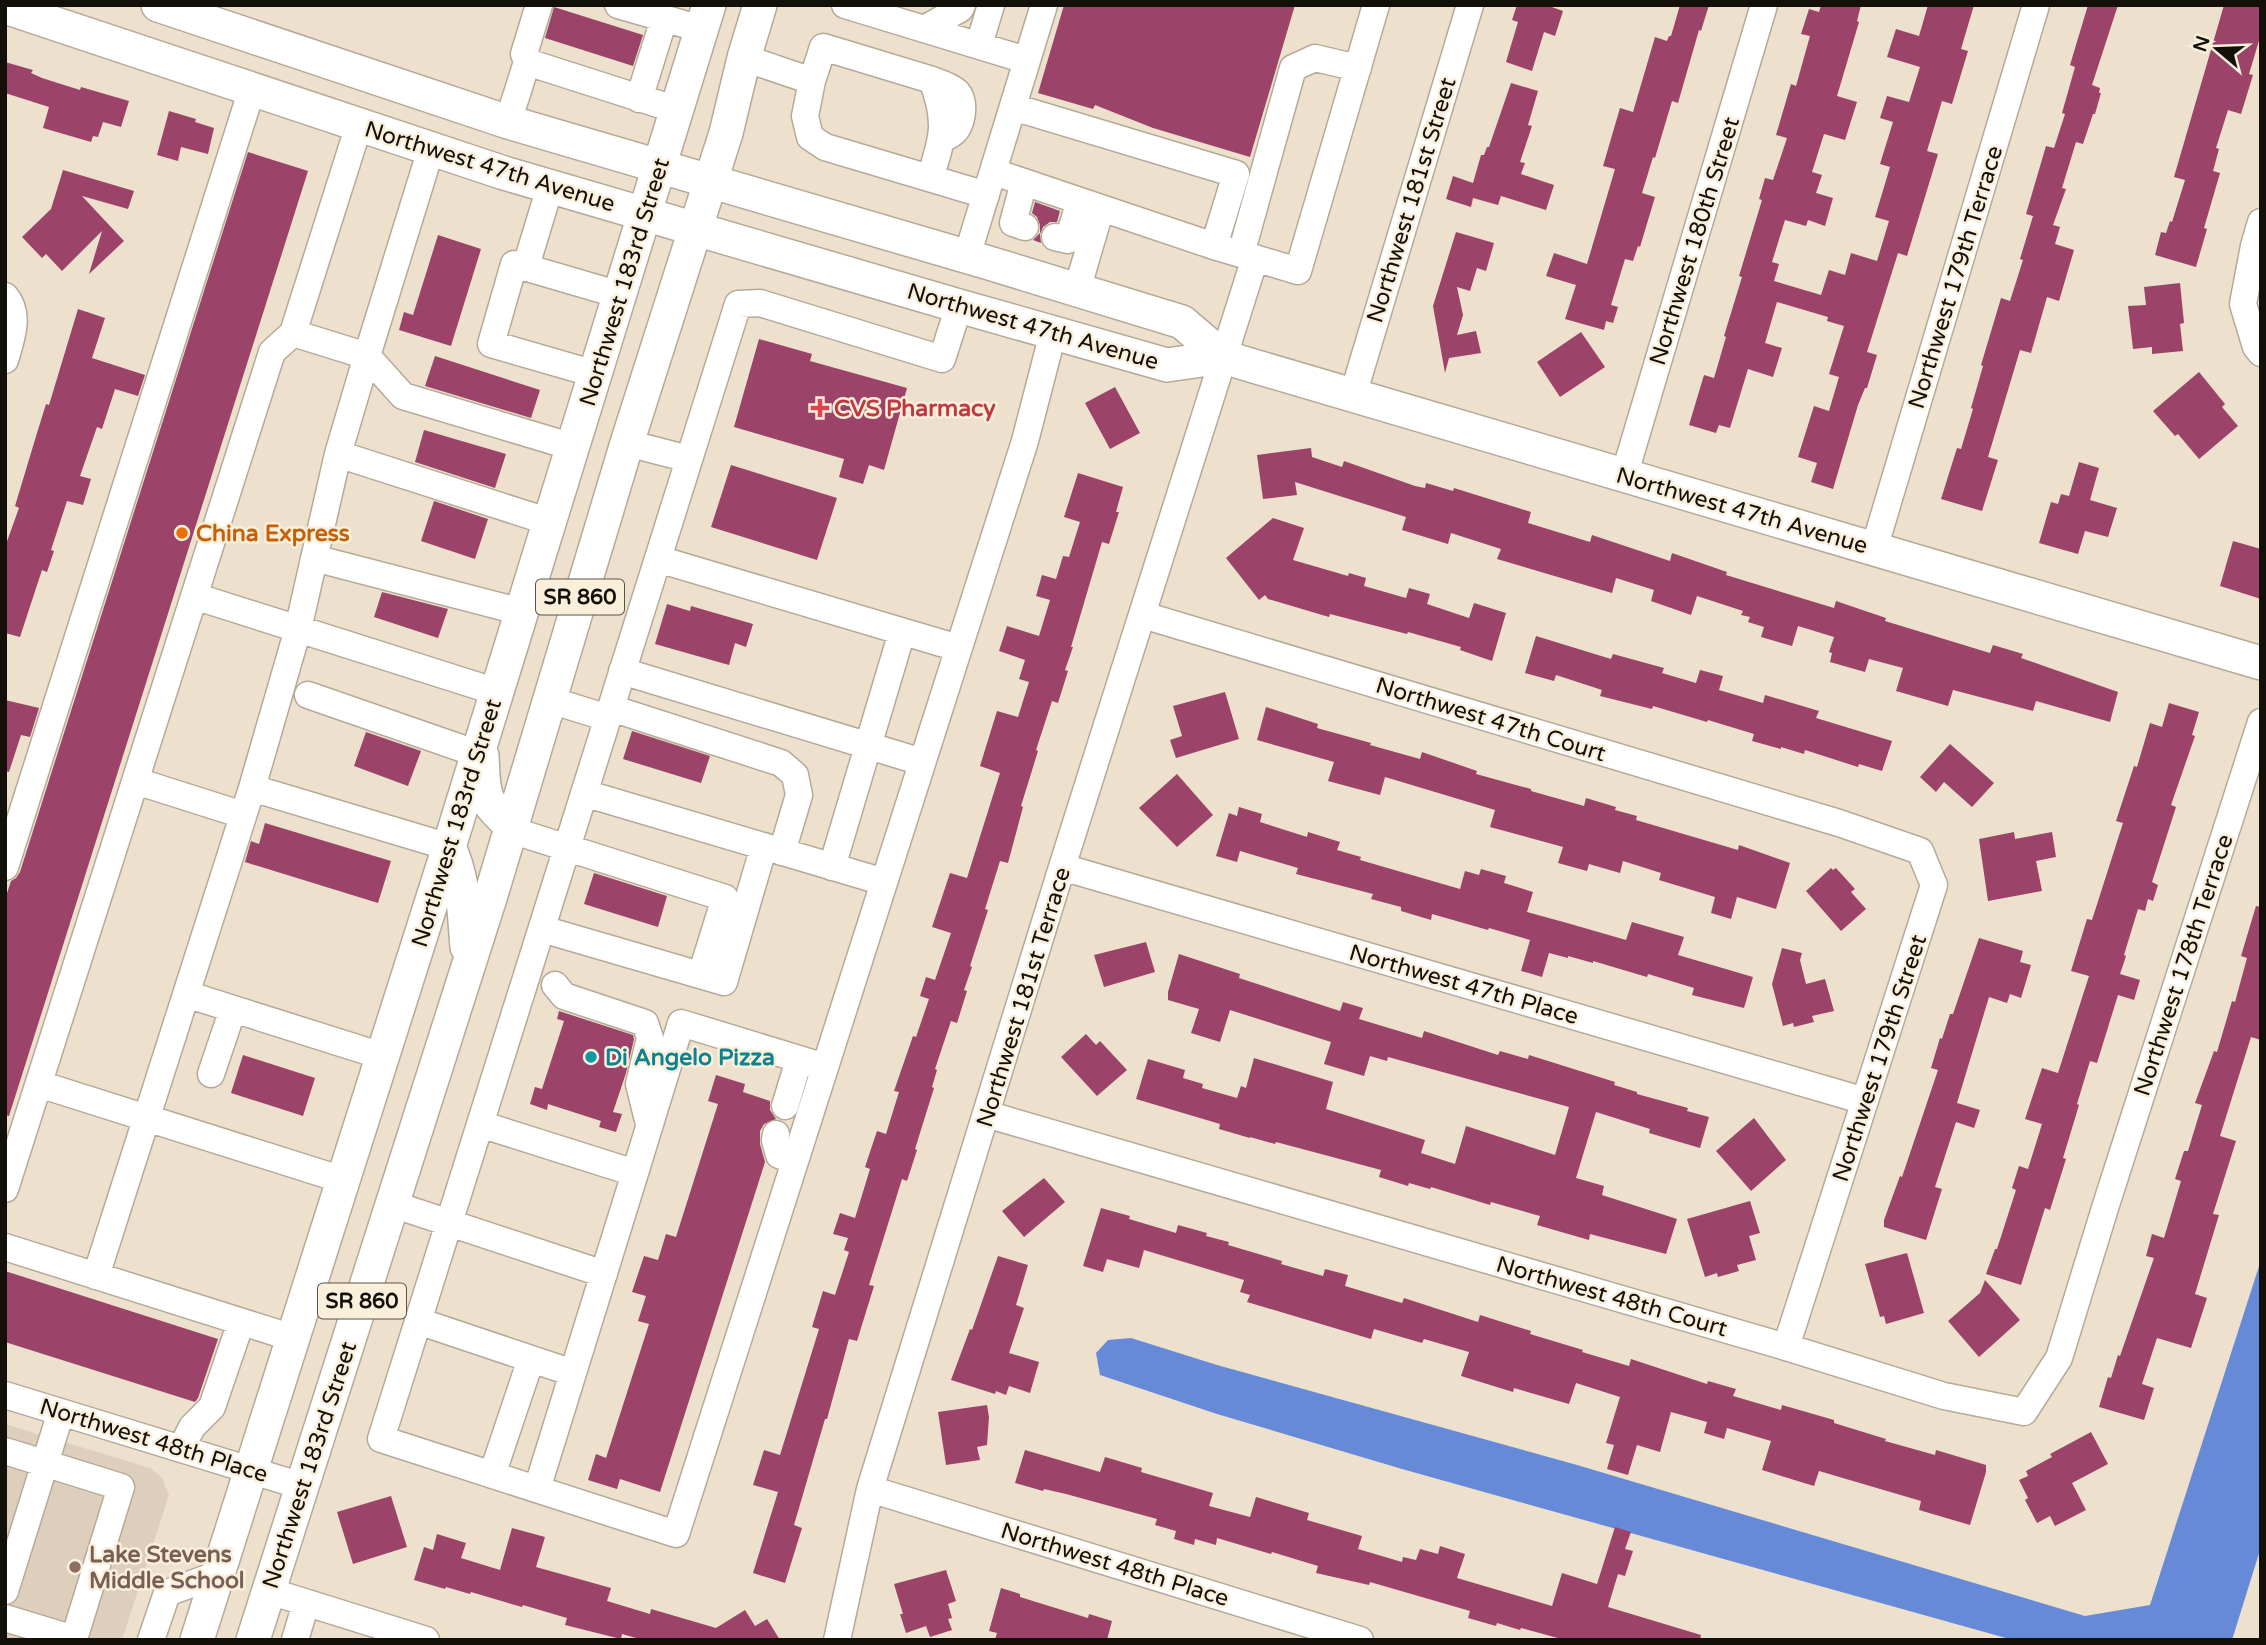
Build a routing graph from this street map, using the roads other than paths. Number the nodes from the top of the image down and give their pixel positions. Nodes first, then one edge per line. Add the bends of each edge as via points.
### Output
1 (158, 5) edge
2 (539, 5) edge
3 (618, 5) edge
4 (760, 5) edge
5 (845, 5) edge
6 (962, 5) edge
7 (991, 5) edge
8 (1044, 5) edge
9 (1376, 5) edge
10 (1470, 5) edge
11 (1764, 5) edge
12 (2036, 5) edge
13 (5, 7) edge
14 (705, 17) edge
15 (664, 19) junction
16 (924, 29) junction
17 (979, 45) junction
18 (744, 58) junction
19 (1026, 60) junction
20 (527, 62) junction
21 (1358, 68) junction
22 (812, 80) junction
23 (252, 89) junction
24 (639, 99) junction
25 (1013, 107) junction
26 (677, 110) junction
27 (508, 122) junction
28 (359, 125) junction
29 (431, 149) junction
30 (660, 166) junction
31 (930, 178) junction
32 (710, 180) junction
33 (990, 183) junction
34 (1024, 183) junction
35 (550, 187) junction
36 (1091, 205) junction
37 (645, 214) junction
38 (2261, 222) edge
39 (1025, 227) dead end
40 (695, 228) junction
41 (1055, 237) dead end
42 (1214, 246) junction
43 (967, 256) junction
44 (1248, 256) junction
45 (526, 266) junction
46 (1077, 290) junction
47 (620, 295) junction
48 (7, 299) edge
49 (959, 306) junction
50 (293, 333) junction
51 (1053, 333) junction
52 (2258, 350) edge
53 (367, 356) junction
54 (1223, 357) junction
55 (5, 359) edge
56 (595, 374) junction
57 (1353, 395) junction
58 (627, 443) junction
59 (573, 447) junction
60 (338, 454) junction
61 (689, 459) junction
62 (1624, 476) junction
63 (550, 522) junction
64 (1874, 549) junction
65 (314, 558) junction
66 (658, 559) junction
67 (194, 596) junction
68 (522, 611) junction
69 (1143, 615) junction
70 (298, 629) junction
71 (902, 632) junction
72 (958, 649) junction
73 (2261, 663) edge
74 (622, 671) junction
75 (497, 692) junction
76 (308, 695) dead end
77 (550, 700) junction
78 (609, 713) junction
79 (2261, 722) edge
80 (869, 746) junction
81 (479, 748) junction
82 (922, 762) junction
83 (136, 780) junction
84 (251, 788) junction
85 (584, 793) junction
86 (243, 815) junction
87 (1839, 823) joint
88 (511, 828) junction
89 (449, 847) junction
90 (567, 847) junction
91 (773, 849) junction
92 (5, 867) edge
93 (832, 867) junction
94 (1062, 867) junction
95 (884, 882) junction
96 (542, 929) junction
97 (468, 967) junction
98 (701, 975) junction
99 (526, 976) junction
100 (555, 985) junction
101 (186, 994) junction
102 (233, 1009) junction
103 (681, 1023) junction
104 (382, 1056) junction
105 (799, 1060) junction
106 (825, 1067) junction
107 (211, 1074) dead end
108 (39, 1084) junction
109 (1866, 1101) junction
110 (785, 1106) dead end
111 (986, 1114) junction
112 (146, 1118) junction
113 (481, 1124) junction
114 (649, 1126) junction
115 (776, 1134) dead end
116 (795, 1160) junction
117 (635, 1173) junction
118 (343, 1180) junction
119 (5, 1189) edge
120 (393, 1204) junction
121 (2105, 1208) joint
122 (449, 1223) junction
123 (5, 1247) edge
124 (604, 1274) junction
125 (96, 1276) junction
126 (418, 1321) junction
127 (241, 1322) junction
128 (293, 1338) junction
129 (1786, 1347) junction
130 (530, 1359) junction
131 (573, 1373) junction
132 (5, 1395) edge
133 (61, 1412) junction
134 (181, 1449) junction
135 (5, 1451) edge
136 (45, 1464) junction
137 (251, 1470) junction
138 (492, 1475) junction
139 (302, 1486) junction
140 (537, 1489) junction
141 (870, 1489) junction
142 (218, 1574) junction
143 (5, 1591) edge
144 (269, 1591) junction
145 (306, 1604) junction
146 (5, 1618) edge
147 (5, 1636) edge
148 (16, 1640) edge
149 (151, 1640) edge
150 (197, 1640) edge
151 (253, 1640) edge
152 (295, 1640) edge
153 (426, 1640) edge
154 (837, 1640) edge
155 (1360, 1640) edge

1 - 27 main road, Northwest 47th Avenue
2 - 20 street via 524,54
3 - 15 street
4 - 18 main road, Northwest 183rd Street / SR 860
5 - 16 street
6 - 16 street
7 - 17 street
8 - 19 street
9 - 21 street
10 - 57 street, Northwest 181st Street
11 - 62 street, Northwest 180th Street
12 - 64 street, Northwest 179th Terrace
13 - 23 main road, Northwest 47th Avenue
14 - 15 street
14 - 26 main road, Northwest 183rd Street / SR 860
15 - 24 street
16 - 17 street
17 - 19 street
18 - 22 street
18 - 32 main road, Northwest 183rd Street / SR 860
19 - 25 street
20 - 24 street
20 - 27 street
21 - 44 street, Northwest 181st Terrace via 1315,58 1293,68
21 - 44 street via 1298,271
22 - 31 street via 805,116 810,137 825,147
22 - 31 street via 823,47 932,80 942,113 942,139
23 - 28 main road, Northwest 47th Avenue
23 - 92 street
24 - 26 street
25 - 33 street
25 - 42 street via 1236,174
26 - 30 main road, Northwest 183rd Street / SR 860
27 - 30 main road, Northwest 47th Avenue
28 - 29 main road, Northwest 47th Avenue
28 - 50 street
29 - 35 main road, Northwest 47th Avenue
29 - 53 street
30 - 32 main road, Northwest 47th Avenue
30 - 37 main road, Northwest 183rd Street / SR 860
31 - 33 street
32 - 40 main road, Northwest 183rd Street / SR 860
32 - 43 main road, Northwest 47th Avenue
33 - 34 street
33 - 43 street
34 - 36 street
34 - 39 street via 1013,223
35 - 37 main road, Northwest 47th Avenue
35 - 45 street
36 - 41 street via 1068,240
36 - 42 street
36 - 46 street
37 - 40 main road, Northwest 47th Avenue
37 - 47 main road, Northwest 183rd Street / SR 860
38 - 52 street via 2243,304
40 - 49 main road, Northwest 47th Avenue
40 - 58 main road, Northwest 183rd Street / SR 860
42 - 44 street
43 - 46 main road, Northwest 47th Avenue
44 - 54 street, Northwest 181st Terrace
45 - 47 street
45 - 56 street via 514,264 491,344
46 - 54 main road, Northwest 47th Avenue via 1182,322
47 - 56 main road, Northwest 183rd Street / SR 860
48 - 55 street via 15,330
49 - 51 main road, Northwest 47th Avenue
49 - 61 street via 942,359 760,303 738,304
50 - 53 street
50 - 67 street via 272,352
51 - 54 main road, Northwest 47th Avenue via 1167,365
51 - 72 street via 1025,441
53 - 59 street via 403,396
53 - 60 street
54 - 57 main road, Northwest 47th Avenue
54 - 69 street, Northwest 181st Terrace
56 - 59 main road, Northwest 183rd Street / SR 860
57 - 62 main road, Northwest 47th Avenue
58 - 61 street
58 - 77 main road, Northwest 183rd Street / SR 860
59 - 63 main road, Northwest 183rd Street / SR 860
60 - 63 street
60 - 65 street
61 - 66 street
62 - 64 main road, Northwest 47th Avenue
63 - 68 main road, Northwest 183rd Street / SR 860
64 - 73 main road, Northwest 47th Avenue
65 - 68 street
65 - 70 street
66 - 71 street
66 - 74 street
67 - 70 street
67 - 83 street
68 - 75 main road, Northwest 183rd Street / SR 860
69 - 87 street, Northwest 47th Court
69 - 94 street, Northwest 181st Terrace
70 - 75 street
70 - 84 street
71 - 72 street
71 - 80 street
72 - 82 street
74 - 78 street
74 - 80 street
75 - 81 main road, Northwest 183rd Street / SR 860
76 - 81 street
77 - 78 street
77 - 88 main road, Northwest 183rd Street / SR 860
78 - 85 street
78 - 91 street via 781,763 795,775 799,794
79 - 121 street, Northwest 178th Terrace
80 - 82 street
80 - 93 street
81 - 88 main road via 484,793 494,812
81 - 89 main road, Northwest 183rd Street / SR 860
82 - 95 street
83 - 86 street
83 - 108 street
84 - 86 street
84 - 89 street
85 - 90 street
85 - 91 street
86 - 101 street
87 - 109 street, Northwest 179th Street via 1920,851 1934,885
88 - 90 street
88 - 97 main road, Northwest 183rd Street / SR 860
89 - 97 main road via 463,889
89 - 104 main road, Northwest 183rd Street / SR 860
90 - 96 street
90 - 98 street via 725,898
91 - 93 street
91 - 98 street via 724,982
93 - 95 street
94 - 109 street, Northwest 47th Place
94 - 111 street, Northwest 181st Terrace
95 - 106 street
96 - 98 street
96 - 99 street
97 - 120 main road, Northwest 183rd Street / SR 860
99 - 100 street
99 - 113 street
100 - 103 street
100 - 114 street via 564,996 645,1023 650,1038 639,1084
101 - 102 street
101 - 112 street
102 - 104 street
102 - 107 street
103 - 105 street
103 - 114 street
104 - 118 main road, Northwest 183rd Street / SR 860
105 - 106 street
105 - 110 street
106 - 116 street
108 - 112 street
108 - 119 street
109 - 129 street, Northwest 179th Street
111 - 129 street, Northwest 48th Court
111 - 141 street, Northwest 181st Terrace
112 - 118 street
112 - 125 street
113 - 117 street
113 - 122 street
114 - 117 street
115 - 116 street via 779,1155
116 - 140 street via 676,1534
117 - 124 street
118 - 128 main road, Northwest 183rd Street / SR 860
120 - 122 street
120 - 139 main road, Northwest 183rd Street / SR 860
121 - 129 street, Northwest 48th Court via 2059,1358 2024,1412 1944,1396
122 - 124 street
122 - 126 street
123 - 125 street
124 - 131 street
125 - 127 street
126 - 130 street
126 - 138 street via 381,1439
127 - 128 street
127 - 134 street via 212,1407 192,1426
128 - 137 main road, Northwest 183rd Street / SR 860
130 - 131 street
130 - 138 street
131 - 140 street
132 - 133 street, Northwest 48th Place
133 - 134 street, Northwest 48th Place
133 - 136 street
134 - 137 street, Northwest 48th Place
135 - 136 street
136 - 143 street
136 - 146 street via 121,1487 74,1639
137 - 139 street, Northwest 48th Place
137 - 142 main road, Northwest 183rd Street / SR 860
138 - 140 street
139 - 144 main road, Northwest 183rd Street / SR 860
141 - 154 street, Northwest 181st Terrace
141 - 155 street, Northwest 48th Place
142 - 149 street via 167,1593
142 - 150 main road, Northwest 183rd Street / SR 860
144 - 145 street
144 - 151 main road, Northwest 183rd Street / SR 860
145 - 152 street
145 - 153 street
147 - 148 street

